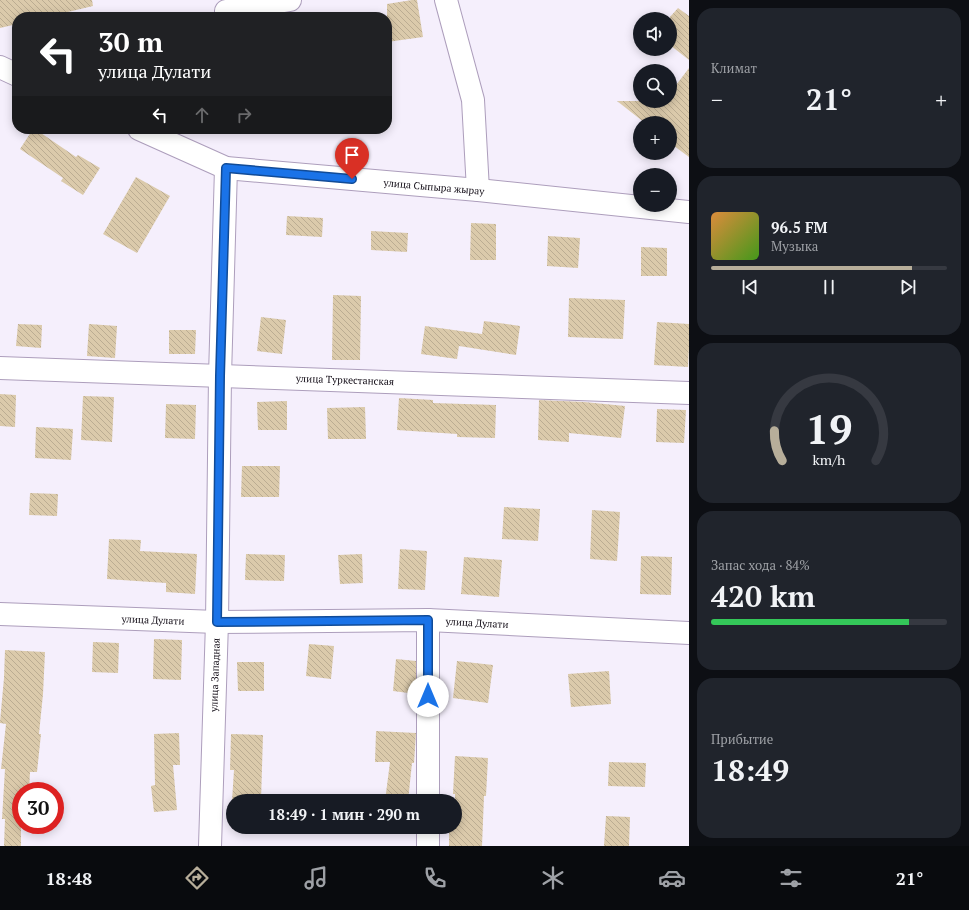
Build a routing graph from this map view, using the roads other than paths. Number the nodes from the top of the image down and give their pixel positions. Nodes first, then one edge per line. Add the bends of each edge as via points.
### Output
1 (290, 0) edge
2 (446, 0) edge
3 (226, 11) dead end
4 (0, 67) edge
5 (12, 73) edge
6 (150, 134) edge
7 (226, 168) junction
8 (478, 190) junction
9 (689, 212) edge
10 (0, 368) edge
11 (220, 376) junction
12 (689, 393) edge
13 (0, 614) edge
14 (428, 620) junction
15 (217, 622) junction
16 (689, 633) edge
17 (428, 794) edge
18 (428, 834) edge
19 (210, 846) edge
20 (428, 846) edge

1 - 3 street
2 - 8 street via 473,100
4 - 5 street
6 - 7 street, улица Сыпыра жырау
7 - 8 street, улица Сыпыра жырау
7 - 11 street, улица Западная
8 - 9 street, улица Сыпыра жырау
10 - 11 street, улица Туркестанская
11 - 12 street, улица Туркестанская
11 - 15 street, улица Западная
13 - 15 street, улица Дулати
14 - 15 street, улица Дулати
14 - 16 street, улица Дулати
14 - 17 street
15 - 19 street, улица Западная
18 - 20 street

